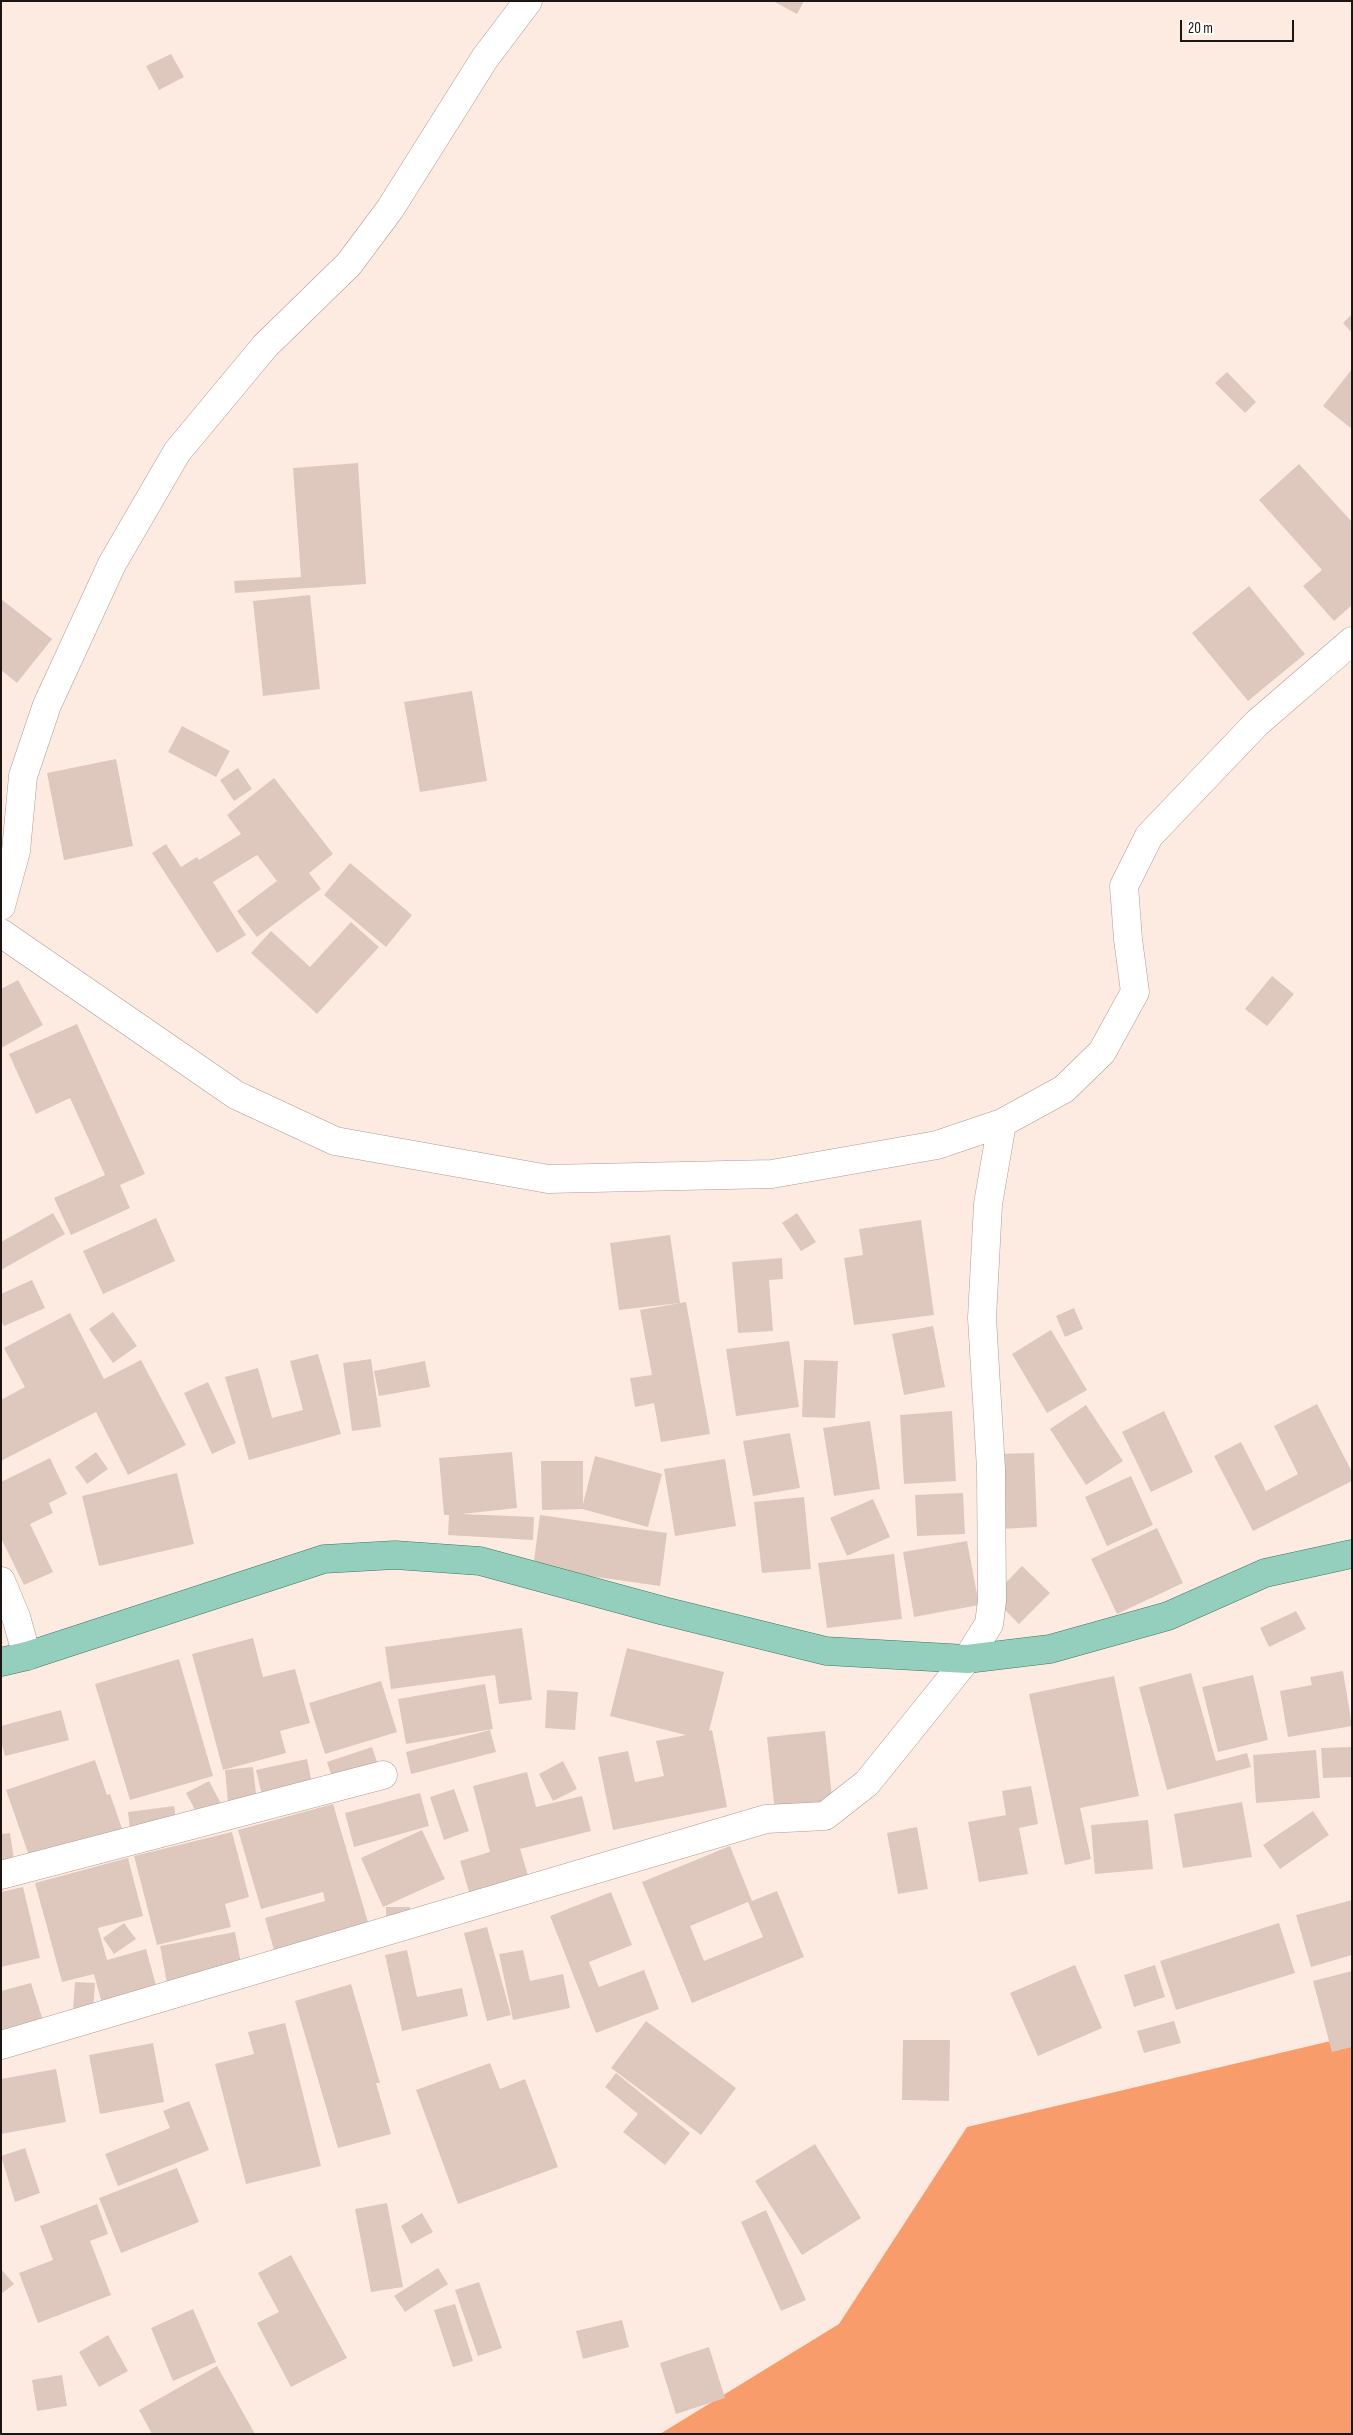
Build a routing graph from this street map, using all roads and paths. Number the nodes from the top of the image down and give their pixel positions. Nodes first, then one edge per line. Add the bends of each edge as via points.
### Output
1 (528, 1) edge
2 (1352, 641) edge
3 (1, 906) edge
4 (1, 933) edge
5 (1002, 1123) junction
6 (1352, 1554) edge
7 (1, 1581) edge
8 (27, 1656) junction
9 (967, 1659) junction
10 (1, 1662) edge
11 (383, 1775) dead end
12 (1, 1875) edge
13 (1, 2045) edge

1 - 3 street via 485,58 390,209 349,264 265,346 176,452 112,564 47,705 23,776 16,851
2 - 5 street via 1257,723 1149,836 1124,886 1135,992 1096,1058 1064,1089
4 - 5 street via 236,1095 335,1141 548,1179 772,1174 937,1145
5 - 9 street via 988,1204 982,1318 991,1469 992,1601 989,1624
6 - 9 main road via 1265,1573 1168,1616 1050,1649
7 - 8 street
8 - 9 main road via 324,1559 395,1555 480,1561 826,1651
8 - 10 main road
9 - 13 street via 867,1783 825,1816 766,1819
11 - 12 street

